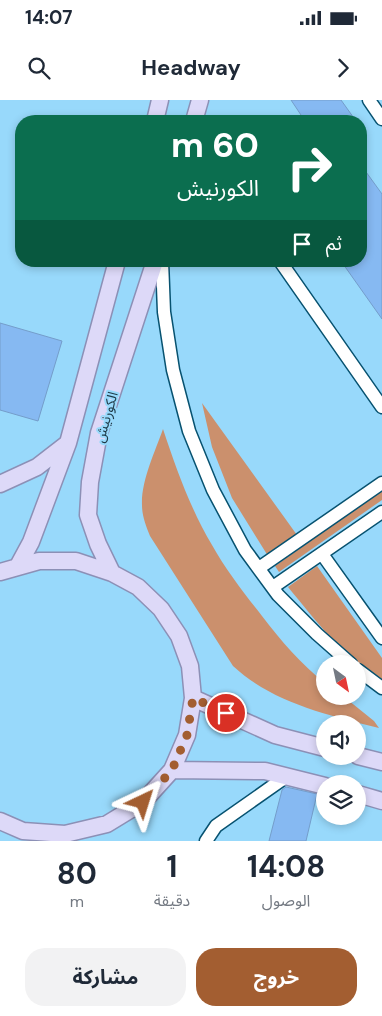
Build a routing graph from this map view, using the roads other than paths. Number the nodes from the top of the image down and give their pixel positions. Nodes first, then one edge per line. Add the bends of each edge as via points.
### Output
1 (160, 100) edge
2 (369, 100) edge
3 (156, 115) edge
4 (382, 119) edge
5 (115, 267) edge
6 (153, 267) edge
7 (162, 267) edge
8 (284, 267) edge
9 (382, 407) edge
10 (68, 443) junction
11 (382, 483) edge
12 (0, 484) edge
13 (382, 512) edge
14 (322, 554) junction
15 (259, 568) junction
16 (6, 569) edge
17 (112, 574) junction
18 (273, 587) junction
19 (382, 638) edge
20 (341, 655) edge
21 (366, 676) edge
22 (382, 688) edge
23 (193, 698) junction
24 (316, 746) edge
25 (366, 758) edge
26 (382, 762) edge
27 (172, 770) junction
28 (287, 776) junction
29 (316, 784) edge
30 (366, 796) edge
31 (382, 801) edge
32 (0, 821) edge
33 (206, 841) edge

1 - 3 main road
2 - 4 street
5 - 10 main road
6 - 17 main road, الكورنيش via 99,433 90,482 88,515
7 - 15 street via 164,312 173,370 189,431 213,490 245,550
8 - 9 street
10 - 12 main road via 37,466
10 - 16 main road via 32,542
11 - 15 street
13 - 14 street
14 - 18 street
14 - 19 street
15 - 18 street
16 - 17 main road via 39,561 76,561
17 - 23 main road via 138,587 161,609 179,636 190,666
18 - 20 street
21 - 22 street
23 - 24 main road via 275,735
23 - 27 main road via 187,735
25 - 26 main road
27 - 28 main road via 265,771
27 - 32 main road via 143,802 107,824 65,834 23,831
28 - 29 main road
28 - 33 street via 216,826
30 - 31 main road

